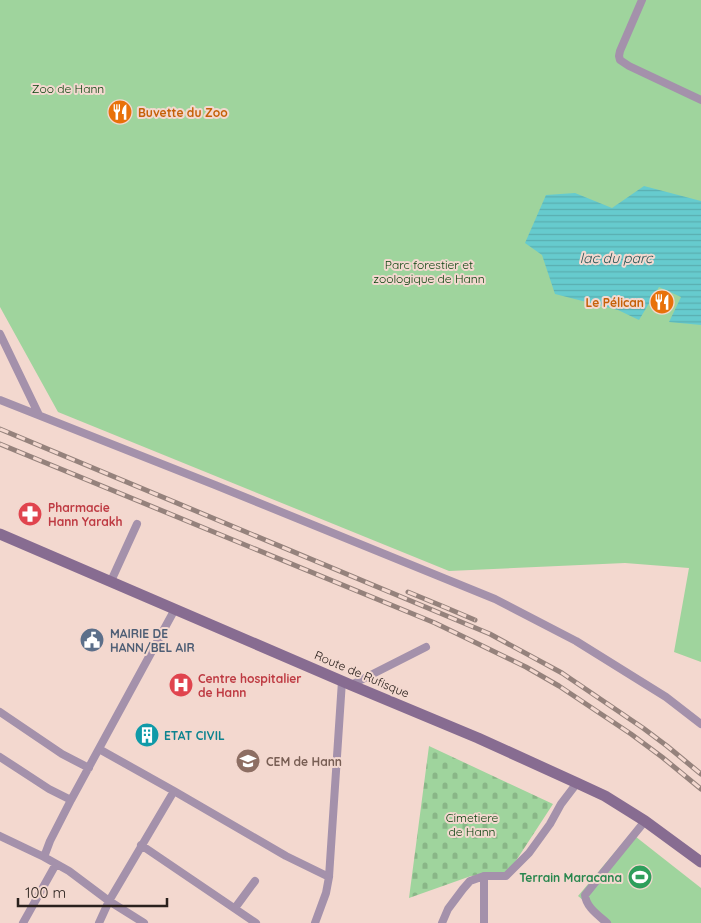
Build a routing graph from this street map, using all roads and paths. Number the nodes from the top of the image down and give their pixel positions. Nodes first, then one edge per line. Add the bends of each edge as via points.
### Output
1 (642, 0) edge
2 (701, 100) edge
3 (0, 334) edge
4 (0, 400) edge
5 (39, 415) junction
6 (137, 524) dead end
7 (0, 534) edge
8 (111, 581) junction
9 (175, 608) junction
10 (426, 647) dead end
11 (347, 683) junction
12 (0, 712) edge
13 (701, 724) edge
14 (99, 749) junction
15 (0, 756) edge
16 (88, 768) junction
17 (577, 783) junction
18 (174, 791) junction
19 (71, 800) junction
20 (645, 820) junction
21 (0, 836) edge
22 (141, 845) junction
23 (44, 857) junction
24 (701, 862) edge
25 (56, 864) junction
26 (484, 876) junction
27 (329, 877) junction
28 (255, 881) dead end
29 (109, 901) junction
30 (235, 908) junction
31 (603, 921) edge
32 (23, 923) edge
33 (99, 923) edge
34 (144, 923) edge
35 (256, 923) edge
36 (315, 923) edge
37 (442, 923) edge
38 (484, 923) edge

1 - 2 street via 620,51 620,60
3 - 5 street
4 - 5 street
5 - 13 street via 495,599 576,641 666,697
6 - 8 street
7 - 8 main road, Route de Rufisque
8 - 9 main road, Route de Rufisque
9 - 11 main road, Route de Rufisque
9 - 14 street
10 - 11 street
11 - 17 main road, Route de Rufisque
11 - 27 street
12 - 16 street
14 - 16 street
14 - 18 street
15 - 19 street
16 - 19 street
17 - 20 main road, Route de Rufisque
17 - 26 street via 529,853 506,876
18 - 22 street
18 - 27 street
19 - 23 street
20 - 24 main road, Route de Rufisque
20 - 31 street via 585,895 588,905
21 - 23 street
22 - 29 street
22 - 30 street
23 - 25 street
25 - 29 street
25 - 32 street
26 - 37 street via 470,880
26 - 38 street
27 - 36 street
28 - 30 street
29 - 33 street
29 - 34 street
30 - 35 street

